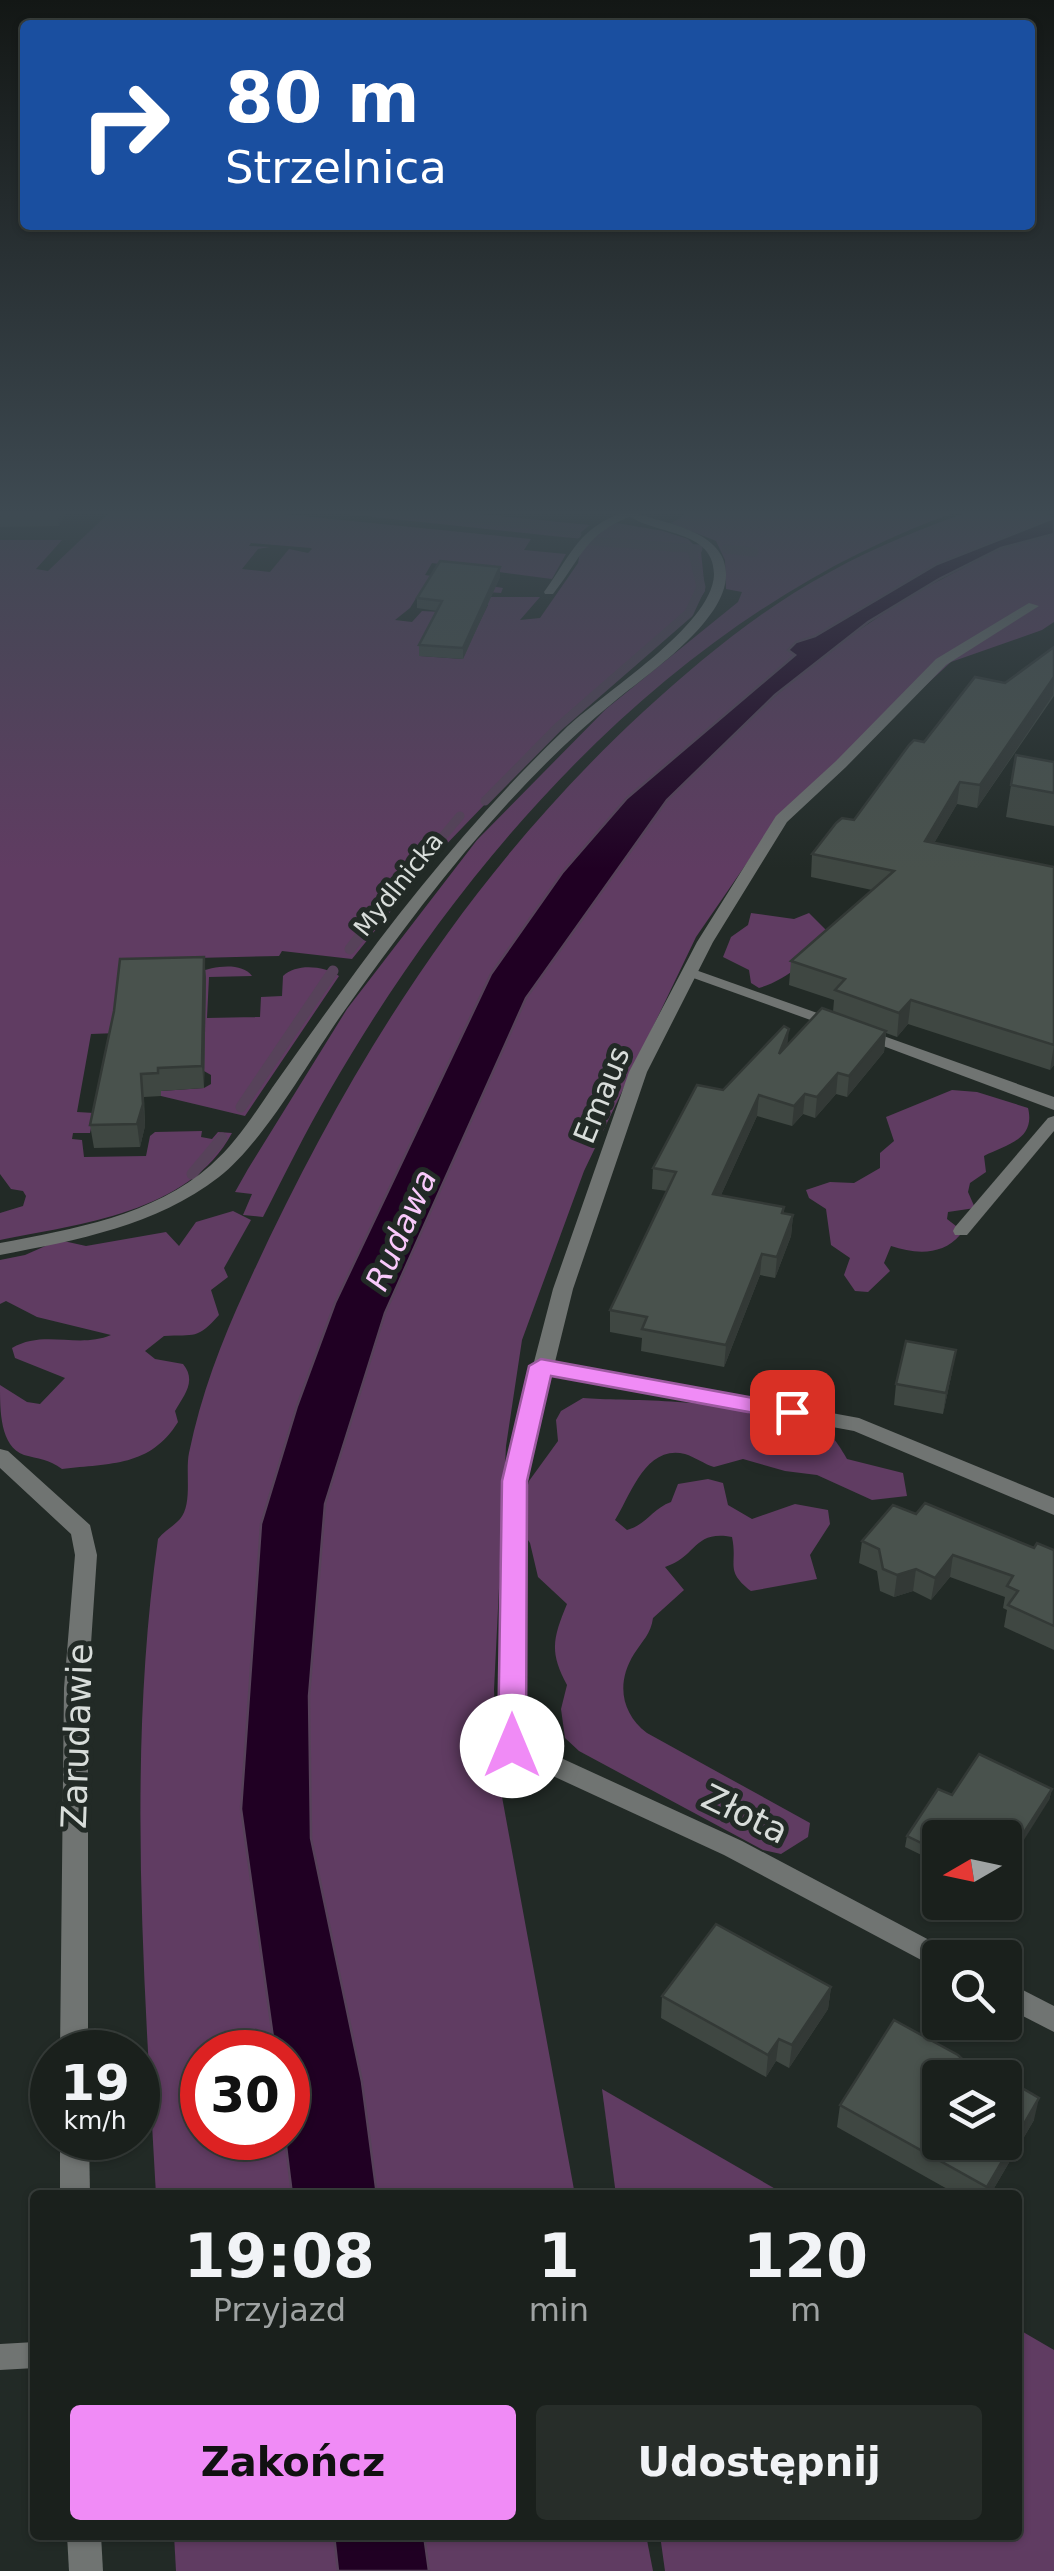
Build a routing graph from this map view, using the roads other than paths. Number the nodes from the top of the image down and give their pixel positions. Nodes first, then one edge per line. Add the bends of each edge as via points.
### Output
1 (688, 629) edge
2 (995, 629) edge
3 (690, 972) junction
4 (1054, 1105) edge
5 (1054, 1122) edge
6 (961, 1231) dead end
7 (0, 1249) edge
8 (541, 1366) junction
9 (0, 1456) edge
10 (1054, 1507) edge
11 (512, 1746) joint
12 (922, 1948) edge
13 (1022, 2003) edge
14 (1054, 2020) edge
15 (74, 2030) edge
16 (75, 2160) edge
17 (76, 2190) edge
18 (30, 2355) edge
19 (0, 2357) edge
20 (84, 2540) edge
21 (86, 2571) edge

1 - 7 street, Mydlnicka via 574,729 456,851 370,958 221,1170 138,1217
2 - 3 street, Emaus via 940,662 781,819
3 - 4 lane
3 - 8 street, Emaus via 632,1088
5 - 6 lane
8 - 10 street via 859,1425
8 - 11 street, Emaus via 514,1481
9 - 15 street, Zarudawie via 82,1531 86,1555 76,1688
11 - 12 street, Złota via 733,1848
13 - 14 street
16 - 17 street
18 - 19 lane
20 - 21 street

